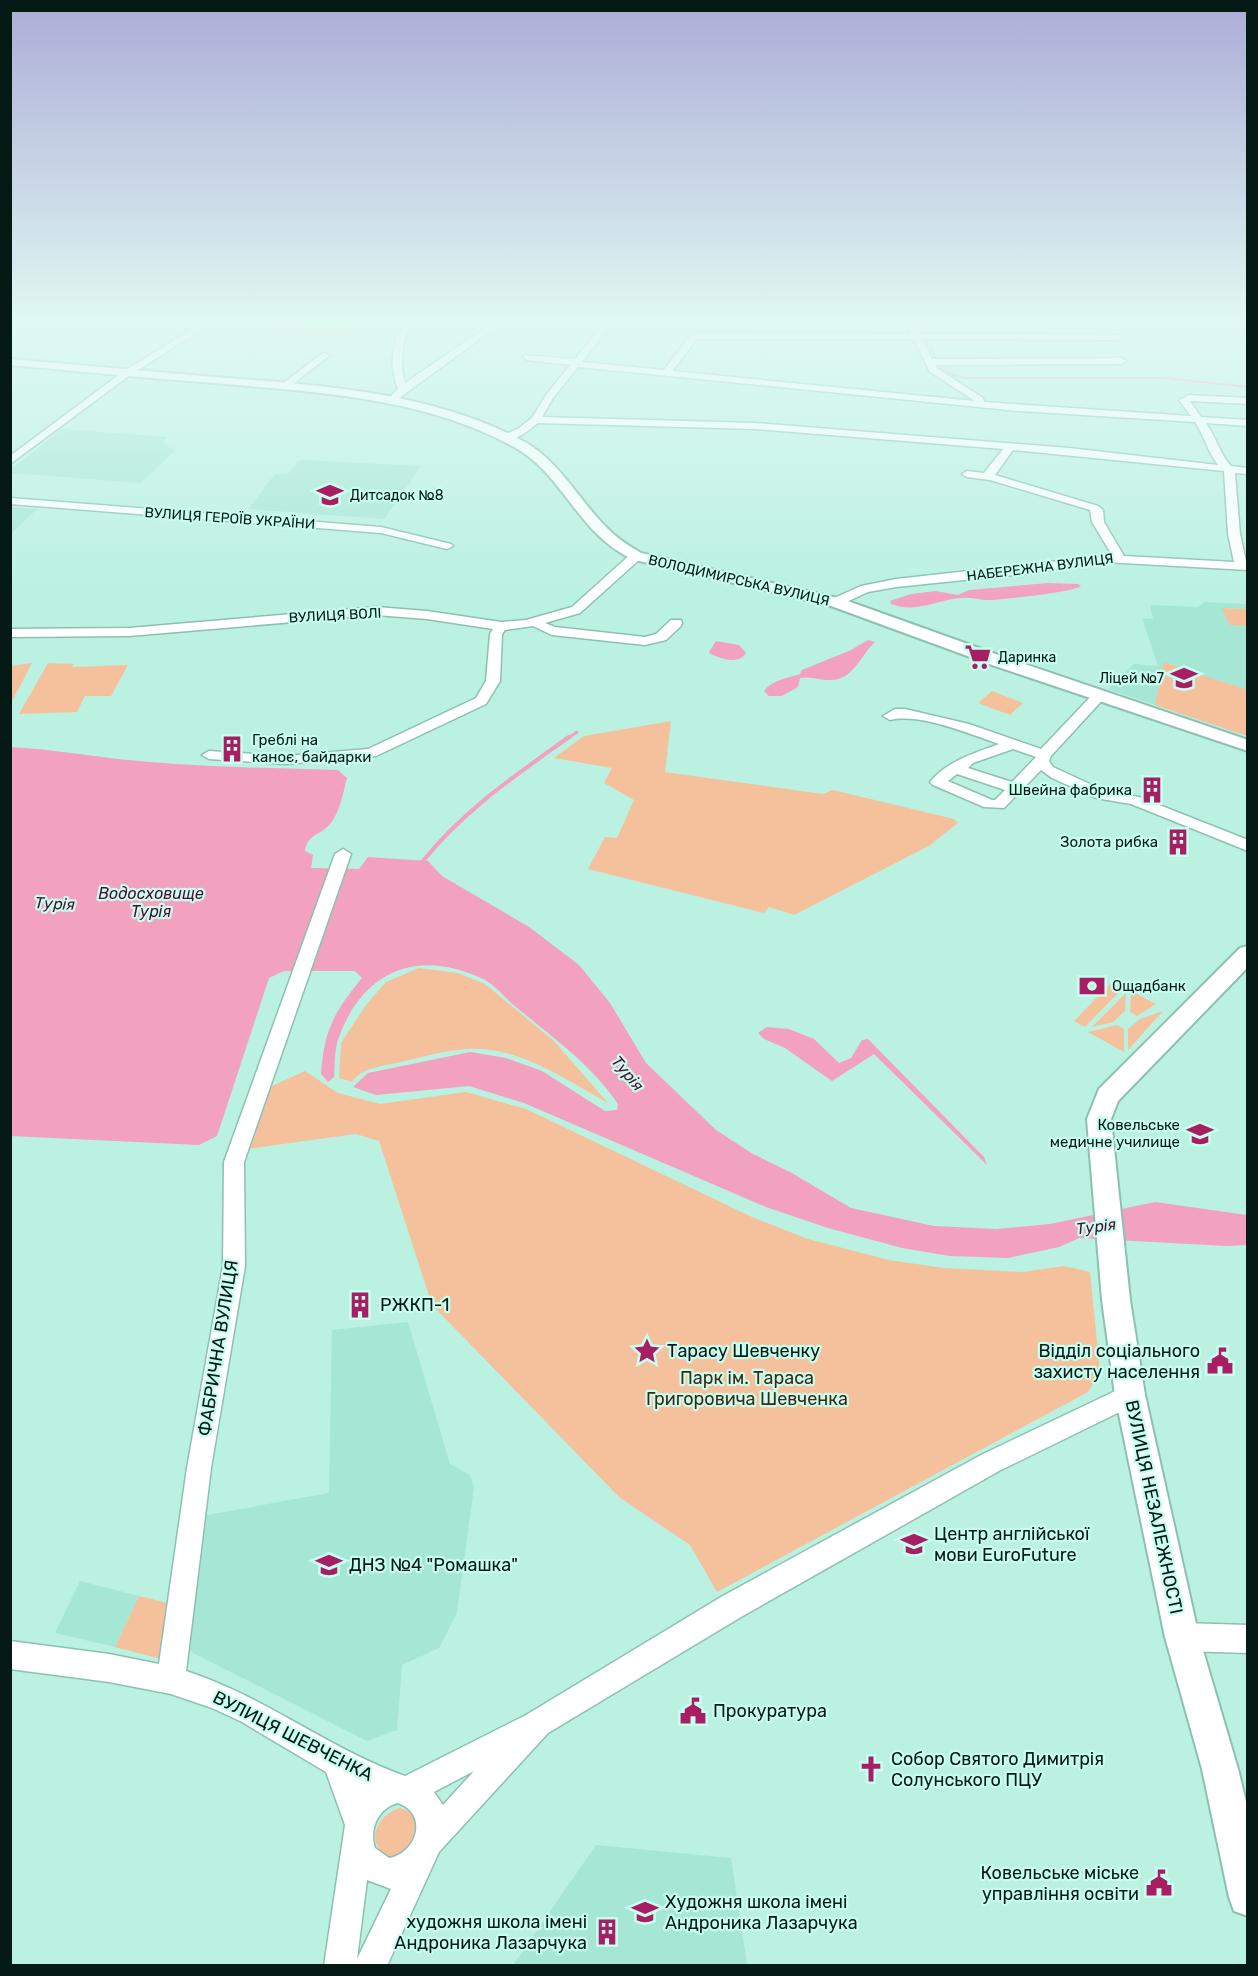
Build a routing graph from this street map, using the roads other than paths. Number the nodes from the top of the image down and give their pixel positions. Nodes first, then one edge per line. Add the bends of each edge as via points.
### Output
1 (72, 414) edge
2 (446, 414) edge
3 (539, 414) edge
4 (1119, 414) edge
5 (1195, 414) edge
6 (536, 420) junction
7 (1199, 420) junction
8 (1248, 423) edge
9 (506, 438) junction
10 (1011, 446) junction
11 (10, 461) edge
12 (1227, 469) junction
13 (1248, 471) edge
14 (967, 474) dead end
15 (991, 477) junction
16 (10, 501) edge
17 (447, 546) dead end
18 (636, 556) junction
19 (1120, 558) junction
20 (1244, 566) edge
21 (836, 602) junction
22 (536, 623) junction
23 (676, 623) dead end
24 (501, 626) junction
25 (10, 633) edge
26 (1100, 695) junction
27 (890, 716) dead end
28 (1014, 744) junction
29 (1248, 746) edge
30 (209, 755) dead end
31 (1043, 758) junction
32 (957, 769) junction
33 (1015, 788) junction
34 (1248, 846) edge
35 (343, 854) dead end
36 (1248, 953) edge
37 (1130, 1395) junction
38 (1182, 1637) junction
39 (1248, 1639) edge
40 (10, 1655) edge
41 (171, 1680) junction
42 (538, 1723) junction
43 (337, 1762) junction
44 (403, 1788) junction
45 (358, 1830) junction
46 (426, 1848) junction
47 (1248, 1897) edge
48 (340, 1965) edge
49 (370, 1965) edge

1 - 11 street
2 - 9 main road, ВОЛОДИМИРСЬКА ВУЛИЦЯ
3 - 6 street
4 - 7 street
5 - 7 street
6 - 9 street
6 - 10 street via 723,424
7 - 8 street
7 - 12 street
9 - 18 main road, ВОЛОДИМИРСЬКА ВУЛИЦЯ via 539,458 610,541
10 - 12 street
10 - 15 street via 989,474
12 - 13 street
12 - 20 street via 1234,534
14 - 15 street
15 - 19 street via 1094,508
16 - 17 street, ВУЛИЦЯ ГЕРОЇВ УКРАЇНИ via 381,530
18 - 21 main road, ВОЛОДИМИРСЬКА ВУЛИЦЯ
18 - 22 street, ВУЛИЦЯ ВОЛІ via 576,610
19 - 20 street, НАБЕРЕЖНА ВУЛИЦЯ
19 - 21 street, НАБЕРЕЖНА ВУЛИЦЯ via 896,583 865,589
21 - 26 main road, ВОЛОДИМИРСЬКА ВУЛИЦЯ
22 - 23 street via 552,631 645,641 661,637
22 - 24 street, ВУЛИЦЯ ВОЛІ
24 - 25 street, ВУЛИЦЯ ВОЛІ via 376,611 129,632
24 - 30 street via 496,634 493,681 481,701 371,753 286,760
26 - 29 main road, ВОЛОДИМИРСЬКА ВУЛИЦЯ
26 - 31 street
27 - 28 street via 905,713
28 - 31 street
28 - 32 street via 968,760
31 - 33 street
31 - 34 street via 1048,770 1101,795 1134,800
32 - 33 street
32 - 33 street via 938,782 989,804 999,805
35 - 41 street, ФАБРИЧНА ВУЛИЦЯ via 234,1162 234,1266 199,1468
36 - 37 main road, ВУЛИЦЯ НЕЗАЛЕЖНОСТІ via 1108,1096 1099,1119 1116,1300
37 - 38 main road, ВУЛИЦЯ НЕЗАЛЕЖНОСТІ
37 - 42 street via 990,1463 731,1607
38 - 39 street
38 - 47 main road, ВУЛИЦЯ НЕЗАЛЕЖНОСТІ via 1220,1768
40 - 41 street, ВУЛИЦЯ ШЕВЧЕНКА
41 - 43 street, ВУЛИЦЯ ШЕВЧЕНКА via 252,1712
42 - 44 street
42 - 46 street
43 - 44 street, ВУЛИЦЯ ШЕВЧЕНКА
43 - 45 street
44 - 45 street via 375,1798 365,1809
44 - 46 street via 419,1795 431,1815
45 - 46 street via 360,1851 367,1863 389,1874 414,1865
45 - 48 street
46 - 49 street

